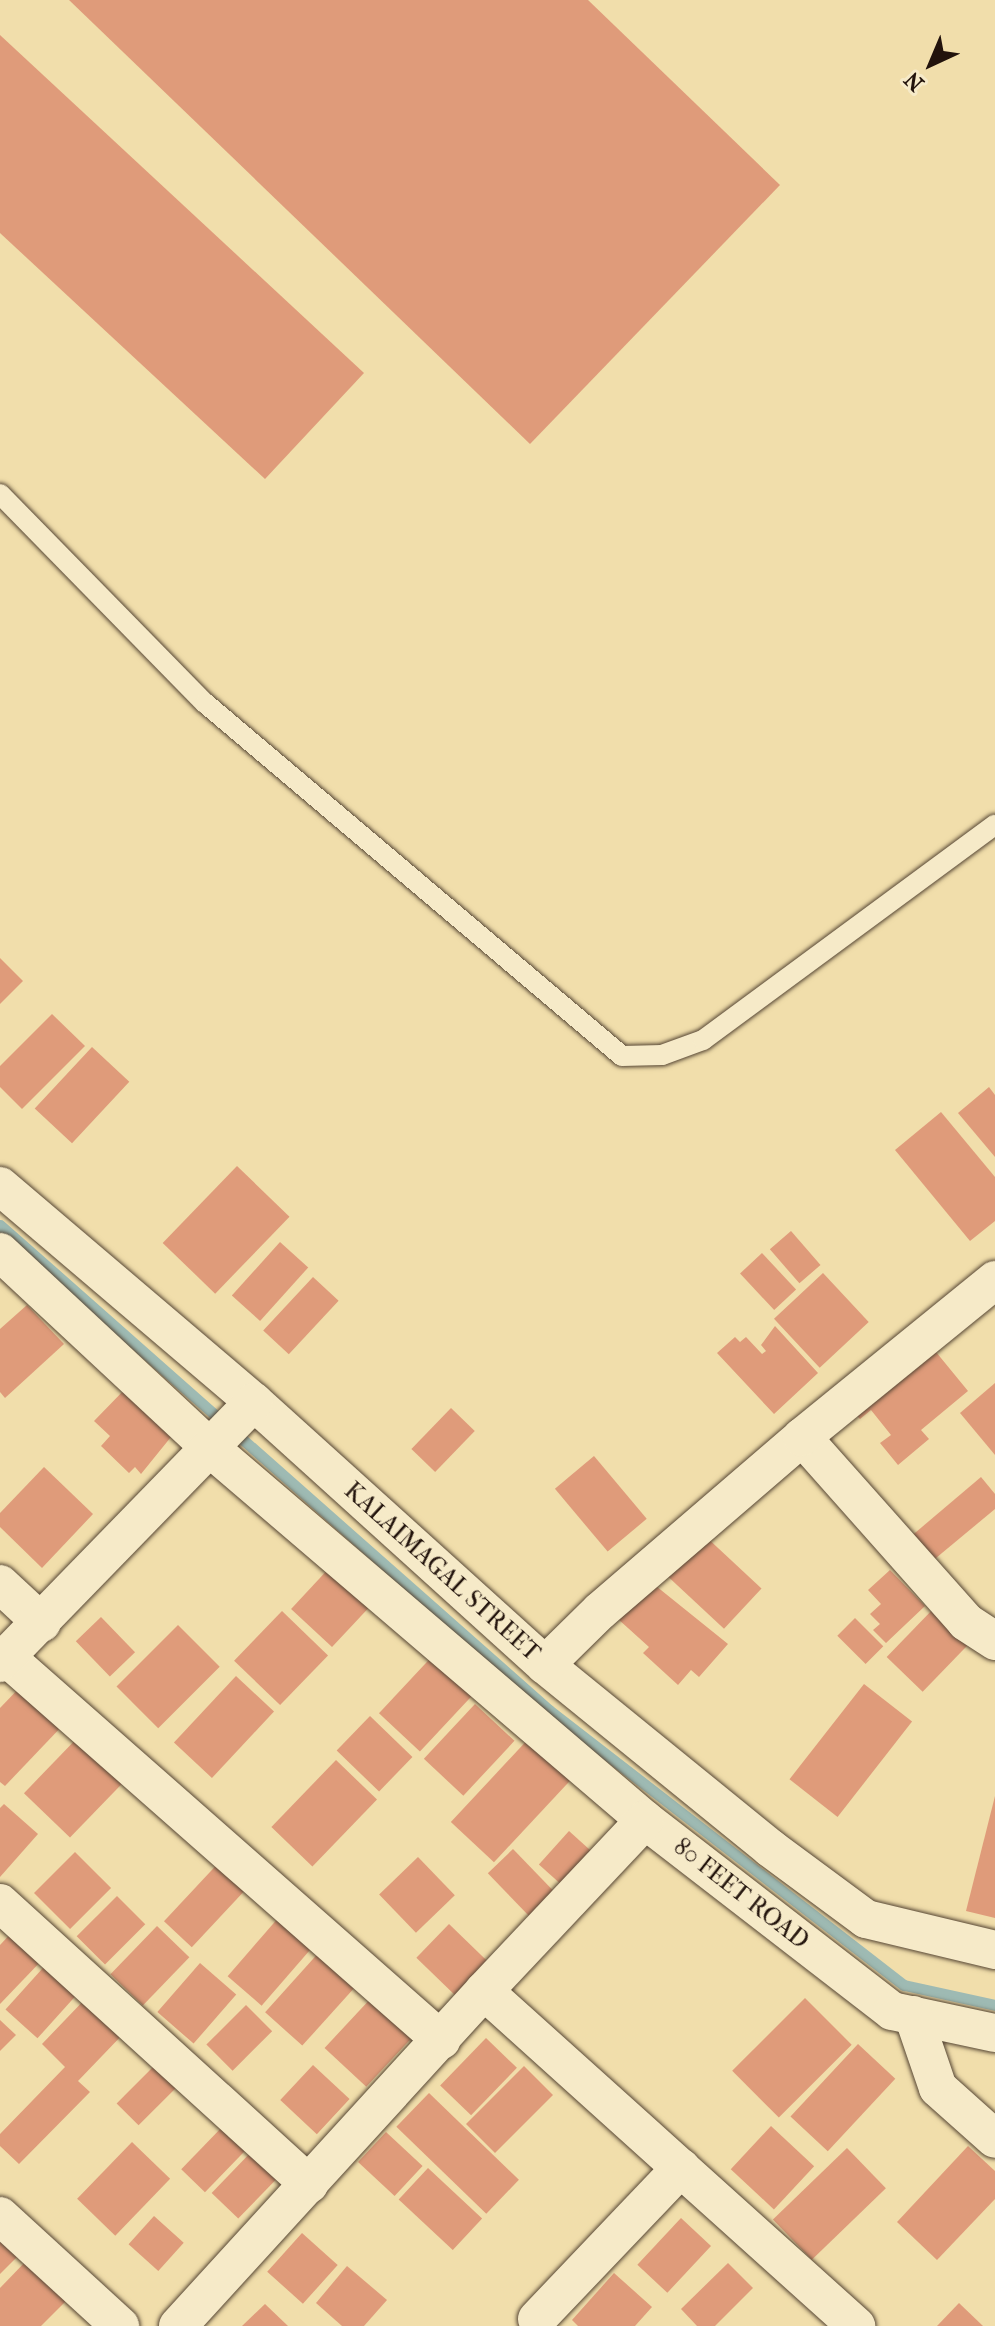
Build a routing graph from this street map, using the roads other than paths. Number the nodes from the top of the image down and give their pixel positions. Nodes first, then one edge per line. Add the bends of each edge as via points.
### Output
1 (0, 494) edge
2 (995, 825) edge
3 (0, 1186) edge
4 (0, 1252) edge
5 (990, 1293) edge
6 (250, 1406) junction
7 (802, 1437) junction
8 (212, 1445) junction
9 (0, 1584) edge
10 (42, 1623) junction
11 (995, 1641) edge
12 (3, 1660) edge
13 (545, 1665) junction
14 (645, 1820) junction
15 (0, 1903) edge
16 (995, 1950) edge
17 (484, 1991) junction
18 (913, 2015) junction
19 (995, 2033) edge
20 (441, 2040) junction
21 (995, 2139) edge
22 (681, 2168) junction
23 (309, 2184) junction
24 (0, 2216) edge
25 (537, 2324) edge
26 (120, 2326) edge
27 (178, 2326) edge
28 (856, 2326) edge

1 - 2 lane via 205,703 622,1056 662,1055 703,1040
3 - 6 street, KALAIMAGAL STREET
4 - 8 street
5 - 7 street, KALAIMAGAL STREET
6 - 8 street
6 - 13 street, KALAIMAGAL STREET
7 - 11 street via 966,1622
7 - 13 street, KALAIMAGAL STREET
8 - 10 street
8 - 14 street, 80 FEET ROAD
9 - 10 street
10 - 12 street
12 - 20 street
13 - 16 street via 866,1919
14 - 17 street
14 - 18 street, 80 FEET ROAD via 892,2011
15 - 23 street
17 - 20 street
17 - 22 street
18 - 19 street, 80 FEET ROAD
18 - 21 street via 938,2088
20 - 23 street
22 - 25 street
22 - 28 street
23 - 27 street
24 - 26 street

